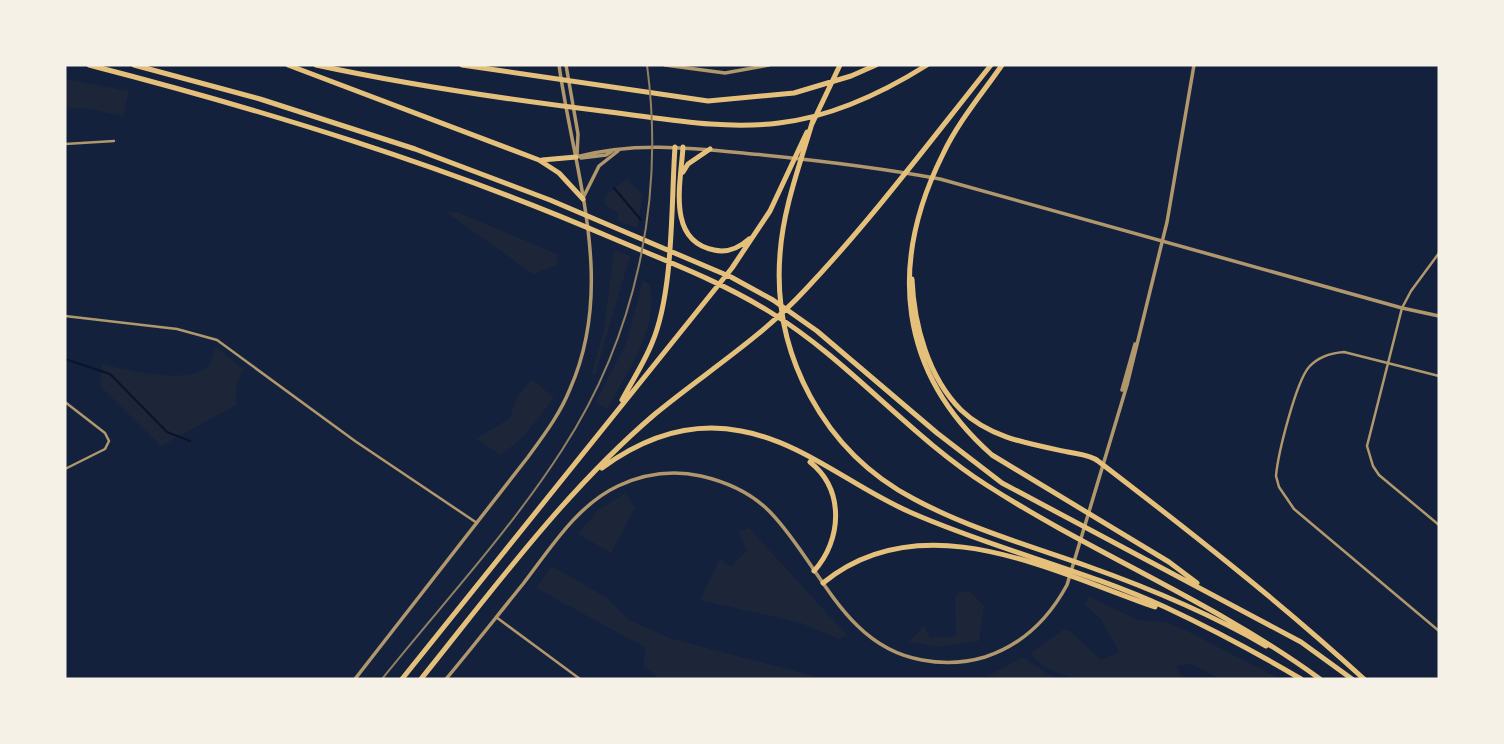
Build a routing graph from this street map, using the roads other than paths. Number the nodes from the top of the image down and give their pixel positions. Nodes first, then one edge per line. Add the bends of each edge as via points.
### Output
1 (89, 65) edge
2 (134, 65) edge
3 (288, 65) edge
4 (316, 65) edge
5 (462, 65) edge
6 (559, 65) edge
7 (566, 65) edge
8 (665, 65) edge
9 (769, 65) edge
10 (840, 65) edge
11 (876, 65) edge
12 (927, 65) edge
13 (992, 65) edge
14 (1002, 65) edge
15 (1194, 65) edge
16 (813, 120) junction
17 (114, 141) dead end
18 (65, 144) edge
19 (675, 146) junction
20 (683, 147) junction
21 (620, 149) junction
22 (710, 149) junction
23 (576, 157) junction
24 (539, 160) junction
25 (681, 175) junction
26 (583, 198) junction
27 (758, 229) junction
28 (1162, 241) junction
29 (1439, 253) edge
30 (911, 258) junction
31 (1402, 309) junction
32 (65, 316) edge
33 (1439, 316) edge
34 (1390, 362) junction
35 (1439, 376) edge
36 (65, 402) edge
37 (618, 409) junction
38 (796, 452) junction
39 (1101, 464) junction
40 (65, 469) edge
41 (583, 483) junction
42 (477, 523) junction
43 (1439, 525) edge
44 (814, 571) junction
45 (823, 583) junction
46 (1214, 595) junction
47 (496, 617) junction
48 (1184, 617) junction
49 (1439, 631) edge
50 (1289, 658) junction
51 (355, 679) edge
52 (402, 679) edge
53 (421, 679) edge
54 (446, 679) edge
55 (580, 679) edge
56 (1301, 679) edge
57 (1320, 679) edge
58 (1352, 679) edge
59 (1364, 679) edge

1 - 50 highway via 329,133 496,191 713,281 824,350 983,484
2 - 46 highway via 355,129 676,251 731,277 829,340 1002,483
3 - 24 highway
4 - 12 highway via 426,86 721,126 781,123 820,114
5 - 11 highway via 691,100 794,93
6 - 23 street
7 - 23 street via 579,138
8 - 9 street via 725,73
10 - 16 highway
13 - 41 highway via 806,290 764,330 656,413
14 - 30 highway via 943,152 926,192
15 - 28 street
16 - 27 highway
16 - 50 highway via 780,246 779,309 803,384 842,442 880,477 925,505 1159,593
17 - 18 street
19 - 20 street
19 - 21 street
19 - 37 highway via 660,316 652,343
20 - 22 street
20 - 25 highway
21 - 23 street via 595,158
21 - 26 street via 599,166
22 - 25 highway via 688,164
22 - 28 street via 879,167 940,179
23 - 24 highway
23 - 26 street
24 - 26 highway
25 - 27 highway via 681,227 692,242 724,251 743,245
26 - 42 street via 593,292 580,363 554,422
27 - 37 highway
28 - 31 street
28 - 39 street
29 - 31 street
30 - 39 highway via 922,340 935,374 959,408 998,434 1095,458
30 - 46 highway via 909,302 918,348 941,397 973,438 1013,470 1169,562
31 - 33 street
31 - 34 street
32 - 42 street via 177,329 217,340
34 - 35 street
34 - 43 street via 1369,430 1368,456 1379,475
34 - 49 street via 1344,352 1314,362 1303,376 1276,476 1294,509
36 - 40 street via 109,441 105,449
37 - 52 highway
38 - 41 highway via 741,431 683,430 623,453
38 - 44 highway via 826,480 835,509 833,545
38 - 48 highway via 910,513
39 - 45 street via 1061,595 1030,632 1002,650 968,661 934,662 901,655 869,638
39 - 59 highway
41 - 53 highway
42 - 51 street
44 - 45 street
44 - 47 street via 785,529 744,492 694,475 650,476 618,486 593,501
45 - 48 highway via 881,553 928,545 962,546 1011,557
46 - 58 highway via 1301,642
47 - 54 street
47 - 55 street
48 - 56 highway
50 - 57 highway

